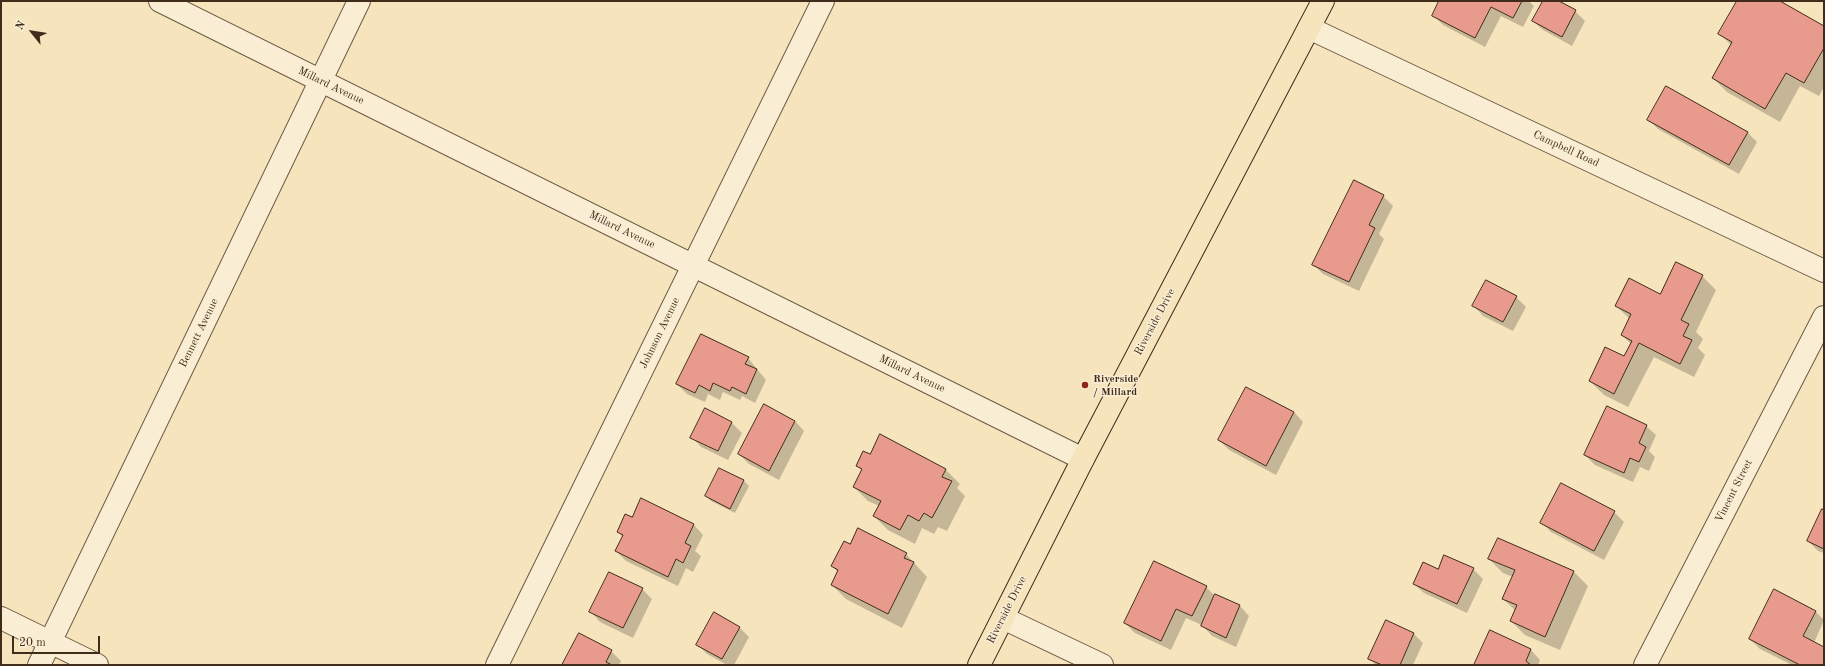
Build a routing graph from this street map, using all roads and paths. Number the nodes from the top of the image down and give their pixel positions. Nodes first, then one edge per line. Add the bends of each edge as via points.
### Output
1 (160, 1) edge
2 (359, 1) edge
3 (823, 1) edge
4 (1322, 1) edge
5 (1309, 28) junction
6 (321, 80) junction
7 (694, 266) junction
8 (1824, 271) edge
9 (1824, 317) edge
10 (1083, 459) junction
11 (1, 618) edge
12 (1003, 618) junction
13 (50, 642) junction
14 (39, 665) edge
15 (97, 665) edge
16 (497, 665) edge
17 (979, 665) edge
18 (1102, 665) edge
19 (1645, 665) edge

1 - 6 street, Millard Avenue
2 - 6 street, Bennett Avenue
3 - 7 street, Johnson Avenue
4 - 5 main road, Riverside Drive
5 - 8 street, Campbell Road
5 - 10 main road, Riverside Drive
6 - 7 street, Millard Avenue
6 - 13 street, Bennett Avenue
7 - 10 street, Millard Avenue
7 - 16 street, Johnson Avenue
9 - 19 street, Vincent Street
10 - 12 main road, Riverside Drive
11 - 13 street
12 - 17 main road, Riverside Drive
12 - 18 street
13 - 14 street, Bennett Avenue
13 - 15 street

